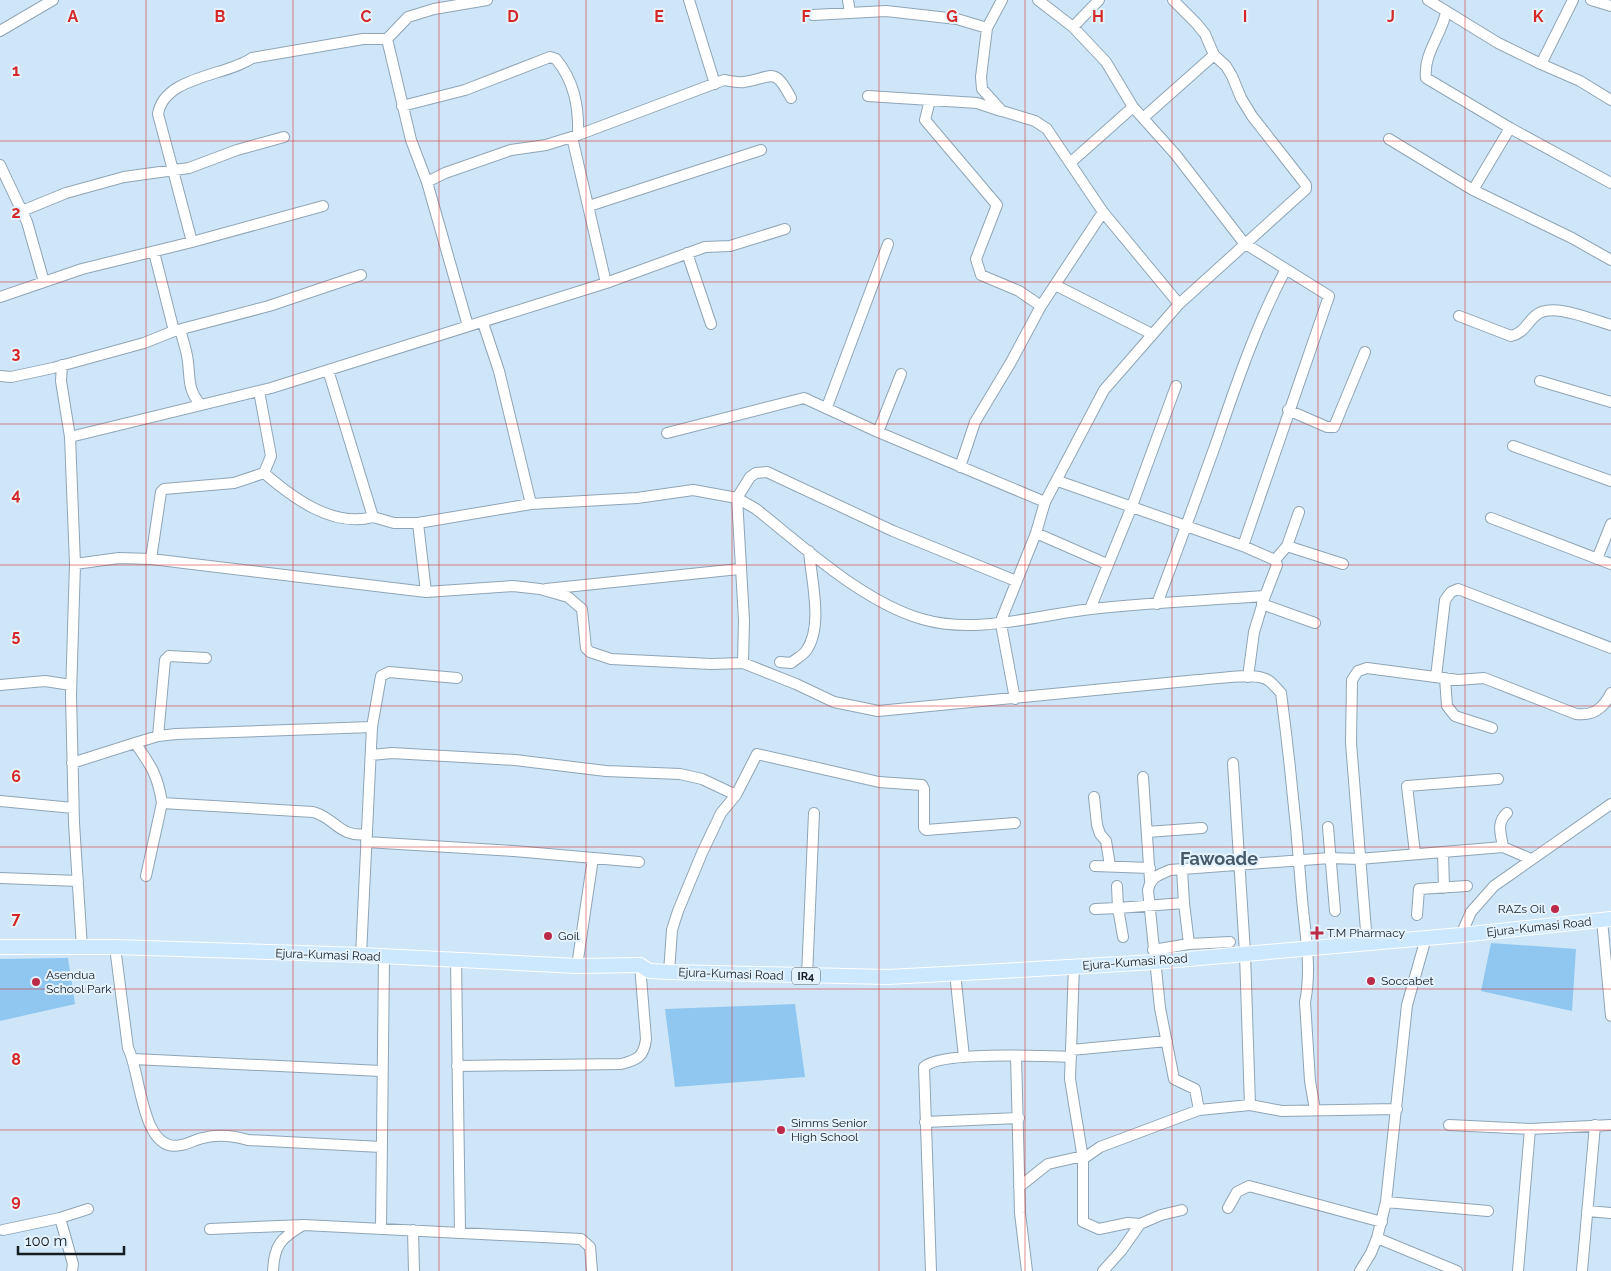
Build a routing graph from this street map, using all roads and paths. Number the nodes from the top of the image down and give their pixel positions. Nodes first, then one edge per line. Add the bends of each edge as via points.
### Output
1 (53, 0) edge
2 (487, 0) edge
3 (688, 0) edge
4 (848, 0) edge
5 (1002, 0) edge
6 (1038, 0) edge
7 (1099, 0) edge
8 (1172, 0) edge
9 (1428, 0) edge
10 (1573, 0) edge
11 (1591, 0) edge
12 (434, 4) edge
13 (1611, 6) edge
14 (1446, 12) junction
15 (850, 13) junction
16 (813, 15) dead end
17 (1073, 27) junction
18 (987, 28) junction
19 (0, 32) edge
20 (387, 40) junction
21 (1214, 55) junction
22 (1541, 64) junction
23 (715, 84) junction
24 (868, 96) dead end
25 (790, 98) dead end
26 (930, 100) junction
27 (1611, 100) edge
28 (402, 106) junction
29 (1133, 107) junction
30 (1002, 111) junction
31 (1143, 118) junction
32 (1510, 128) junction
33 (575, 136) junction
34 (284, 137) dead end
35 (1389, 139) dead end
36 (761, 150) dead end
37 (1070, 162) junction
38 (0, 165) edge
39 (172, 170) junction
40 (427, 182) junction
41 (1611, 183) edge
42 (1473, 190) junction
43 (323, 206) dead end
44 (589, 206) junction
45 (22, 211) junction
46 (1103, 212) junction
47 (785, 229) dead end
48 (192, 242) junction
49 (1244, 243) junction
50 (888, 244) dead end
51 (154, 252) junction
52 (688, 253) junction
53 (1611, 260) edge
54 (1286, 269) junction
55 (361, 275) dead end
56 (44, 282) junction
57 (606, 283) junction
58 (1055, 285) junction
59 (0, 296) edge
60 (1179, 304) junction
61 (1041, 306) junction
62 (1459, 316) dead end
63 (484, 323) junction
64 (711, 324) dead end
65 (1611, 325) edge
66 (468, 326) junction
67 (177, 330) junction
68 (1152, 334) junction
69 (1365, 352) dead end
70 (62, 365) junction
71 (328, 370) junction
72 (1, 374) edge
73 (901, 374) dead end
74 (1540, 381) dead end
75 (1176, 386) dead end
76 (260, 390) junction
77 (1611, 402) edge
78 (200, 404) junction
79 (827, 407) junction
80 (1288, 410) junction
81 (878, 432) junction
82 (668, 433) dead end
83 (70, 437) junction
84 (1513, 446) dead end
85 (960, 467) junction
86 (264, 473) junction
87 (1611, 481) edge
88 (1058, 482) junction
89 (737, 498) junction
90 (1045, 502) junction
91 (531, 504) junction
92 (1132, 506) junction
93 (1299, 512) dead end
94 (373, 517) junction
95 (1491, 518) dead end
96 (418, 523) junction
97 (1611, 524) edge
98 (1187, 526) junction
99 (1036, 533) junction
100 (1243, 546) junction
101 (1287, 546) junction
102 (809, 551) junction
103 (151, 559) junction
104 (1597, 559) junction
105 (1276, 560) junction
106 (75, 564) junction
107 (1107, 564) junction
108 (1343, 564) dead end
109 (1611, 564) edge
110 (739, 569) junction
111 (1016, 581) junction
112 (540, 589) junction
113 (426, 592) junction
114 (1263, 600) junction
115 (1157, 604) junction
116 (1090, 609) junction
117 (1315, 623) dead end
118 (1001, 624) junction
119 (1611, 648) edge
120 (206, 658) dead end
121 (780, 662) dead end
122 (743, 664) junction
123 (1248, 677) junction
124 (1440, 677) junction
125 (457, 678) dead end
126 (0, 685) edge
127 (71, 685) junction
128 (1611, 693) edge
129 (1015, 699) junction
130 (372, 727) junction
131 (1492, 728) dead end
132 (158, 736) junction
133 (135, 743) junction
134 (371, 755) junction
135 (72, 763) junction
136 (1232, 763) dead end
137 (1143, 777) dead end
138 (1498, 779) dead end
139 (736, 795) junction
140 (1094, 797) dead end
141 (0, 801) edge
142 (162, 803) junction
143 (1611, 804) edge
144 (74, 808) junction
145 (814, 813) dead end
146 (1506, 813) dead end
147 (1015, 823) dead end
148 (1328, 827) dead end
149 (1202, 828) dead end
150 (1147, 832) junction
151 (366, 838) junction
152 (1503, 847) junction
153 (1443, 852) junction
154 (1415, 853) junction
155 (593, 858) junction
156 (1330, 858) junction
157 (1359, 859) junction
158 (1531, 859) junction
159 (1299, 860) junction
160 (639, 862) dead end
161 (1239, 865) junction
162 (1095, 866) dead end
163 (1110, 866) junction
164 (1150, 868) junction
165 (1182, 869) junction
166 (146, 876) dead end
167 (0, 878) edge
168 (1150, 880) junction
169 (78, 881) junction
170 (1117, 886) dead end
171 (1467, 886) dead end
172 (1444, 888) junction
173 (1184, 903) junction
174 (1151, 904) junction
175 (1118, 908) junction
176 (1095, 909) dead end
177 (1335, 911) dead end
178 (1417, 915) dead end
179 (1607, 920) edge
180 (1461, 935) junction
181 (1124, 937) dead end
182 (1426, 938) junction
183 (1230, 942) dead end
184 (1367, 943) junction
185 (1189, 944) junction
186 (0, 947) edge
187 (82, 948) junction
188 (115, 948) junction
189 (1307, 948) junction
190 (1245, 953) junction
191 (361, 955) junction
192 (1153, 956) junction
193 (384, 957) junction
194 (456, 960) junction
195 (640, 965) junction
196 (577, 966) junction
197 (1074, 966) junction
198 (669, 972) junction
199 (955, 973) junction
200 (807, 976) junction
201 (1611, 1016) edge
202 (1167, 1041) junction
203 (1071, 1054) junction
204 (1016, 1056) junction
205 (964, 1057) junction
206 (134, 1060) junction
207 (458, 1066) junction
208 (381, 1071) junction
209 (1250, 1105) junction
210 (1397, 1109) junction
211 (1199, 1110) junction
212 (1315, 1110) junction
213 (1019, 1118) junction
214 (926, 1122) junction
215 (1449, 1124) dead end
216 (1595, 1125) junction
217 (1611, 1125) edge
218 (1530, 1129) junction
219 (381, 1147) junction
220 (1083, 1157) junction
221 (1019, 1186) junction
222 (1386, 1202) junction
223 (1228, 1208) dead end
224 (88, 1209) dead end
225 (1182, 1210) dead end
226 (1488, 1211) dead end
227 (1587, 1211) junction
228 (1611, 1213) edge
229 (60, 1218) junction
230 (1382, 1222) junction
231 (1140, 1224) junction
232 (304, 1225) junction
233 (1, 1228) edge
234 (381, 1229) junction
235 (210, 1230) dead end
236 (413, 1230) junction
237 (460, 1232) junction
238 (1377, 1238) junction
239 (72, 1271) edge
240 (273, 1271) edge
241 (414, 1271) edge
242 (592, 1271) edge
243 (930, 1271) edge
244 (1026, 1271) edge
245 (1103, 1271) edge
246 (1360, 1271) edge
247 (1457, 1271) edge
248 (1518, 1271) edge
249 (1582, 1271) edge

1 - 19 street
2 - 12 street
3 - 23 street
4 - 15 street
5 - 18 street
6 - 17 street
7 - 17 street
8 - 21 street via 1201,28
9 - 14 street
10 - 22 street
11 - 13 street
12 - 20 street via 408,17
14 - 22 street via 1519,55
14 - 32 street via 1432,44 1426,78
15 - 16 street
15 - 18 street via 886,11 957,19
17 - 29 street via 1106,62
18 - 30 street via 980,77 982,89
20 - 28 street
20 - 39 street via 363,39 252,58 174,90 162,101 158,114
21 - 31 street
21 - 49 street via 1226,66 1252,116 1306,185 1299,197
22 - 27 street via 1580,81
23 - 25 street via 724,80 743,82 774,76
23 - 33 street
24 - 26 street
26 - 30 street via 977,103
26 - 61 street via 925,120 998,205 976,259 981,275 1019,291
28 - 33 street via 465,90 550,57 563,68 576,96
28 - 40 street
29 - 31 street
29 - 37 street
30 - 37 street via 1034,121 1047,129
31 - 49 street via 1176,154
32 - 41 street
32 - 42 street
33 - 40 street via 546,145 511,150
33 - 44 street
34 - 39 street via 190,168
35 - 42 street
36 - 44 street
37 - 46 street
38 - 45 street
39 - 45 street via 116,179 66,193
39 - 48 street
40 - 66 street
42 - 53 street
43 - 48 street
44 - 57 street
45 - 56 street
46 - 58 street
46 - 60 street
47 - 52 street via 730,246 705,247
48 - 51 street
49 - 54 street
49 - 60 street
50 - 79 street
51 - 56 street via 117,259
51 - 67 street
52 - 57 street
52 - 64 street
54 - 80 street via 1328,294 1329,299
54 - 98 street via 1250,344
55 - 67 street via 270,306
56 - 59 street
57 - 63 street via 515,310
58 - 61 street
58 - 68 street
60 - 68 street
61 - 85 street via 975,422
62 - 65 street via 1511,336 1520,334 1535,315 1555,309
63 - 66 street
63 - 91 street
66 - 71 street
67 - 70 street via 144,343
67 - 78 street via 188,361 188,381
68 - 88 street via 1104,390
69 - 80 street via 1334,427
70 - 72 street via 11,376
70 - 83 street via 61,381
71 - 76 street
71 - 94 street
73 - 81 street
74 - 77 street
75 - 92 street
76 - 78 street
76 - 86 street via 271,456
78 - 83 street
79 - 81 street
79 - 82 street via 804,398
80 - 100 street
81 - 85 street
83 - 106 street
84 - 87 street
85 - 90 street
86 - 94 street via 304,504 358,521
86 - 103 street via 234,483 160,492
88 - 90 street
88 - 92 street
89 - 91 street via 693,490 637,498
89 - 102 street
89 - 110 street
89 - 111 street via 750,477 767,472 893,530
90 - 99 street
91 - 96 street
92 - 98 street
92 - 107 street
93 - 101 street
94 - 96 street via 394,523
95 - 104 street
96 - 113 street
97 - 104 street
98 - 100 street
98 - 115 street
99 - 107 street
99 - 111 street
100 - 105 street
101 - 105 street
101 - 108 street
102 - 118 street via 866,593 922,619 939,623
102 - 121 street via 816,616 812,635 806,650 791,663
103 - 106 street via 119,558
103 - 113 street
104 - 109 street
105 - 114 street
106 - 127 street
107 - 116 street
110 - 112 street
110 - 122 street via 744,620
111 - 118 street
112 - 113 street via 513,586
112 - 122 street via 568,597 582,609 586,648 598,656 610,660
114 - 115 street
114 - 117 street
114 - 123 street via 1254,632
115 - 116 street
116 - 118 street
118 - 129 street
119 - 124 street via 1458,589 1450,592 1445,600
120 - 132 street via 169,656 165,660
122 - 129 street via 834,702 878,710
123 - 129 street
123 - 159 street via 1262,677 1280,693
124 - 128 street via 1458,680 1484,678 1576,714 1589,715 1599,710
124 - 131 street via 1447,706 1455,716
124 - 157 street via 1367,668 1358,670 1352,680 1351,743
125 - 130 street via 389,672 382,676
126 - 127 street via 45,681
127 - 135 street
130 - 132 street
130 - 134 street
132 - 133 street
133 - 135 street
133 - 142 street via 152,766
134 - 139 street via 392,753 515,760 606,771 680,774 702,779
134 - 151 street
135 - 144 street
136 - 161 street
137 - 150 street
138 - 154 street via 1407,786
139 - 147 street via 753,759 757,754 765,754 794,764 879,782 922,785 926,830
139 - 198 street via 722,813 702,853 678,911 672,930
140 - 163 street via 1097,825 1106,841
141 - 144 street
142 - 151 street via 313,812 348,834
142 - 166 street
143 - 158 street
144 - 169 street
145 - 200 street
146 - 152 street via 1499,824
148 - 156 street
149 - 150 street
150 - 164 street
151 - 155 street
151 - 191 street
152 - 153 street
152 - 158 street
153 - 154 street
153 - 172 street
154 - 157 street
155 - 160 street
155 - 196 street
156 - 157 street
156 - 159 street
156 - 177 street
157 - 184 street
158 - 180 street via 1483,898 1471,912
159 - 161 street
159 - 189 street
161 - 165 street
161 - 190 street
162 - 163 street
163 - 164 street
164 - 168 street
165 - 168 street via 1170,870
165 - 173 street
167 - 169 street
168 - 174 street
169 - 187 street
170 - 175 street
171 - 172 street
172 - 178 street via 1418,890
173 - 174 street
173 - 185 street
174 - 175 street
174 - 192 street
175 - 176 street
175 - 181 street
179 - 180 main road, Ejura-Kumasi Road / IR4
179 - 201 street
180 - 182 main road, Ejura-Kumasi Road / IR4
182 - 184 main road, Ejura-Kumasi Road / IR4
182 - 210 street via 1407,1004
183 - 185 street
184 - 189 main road, Ejura-Kumasi Road / IR4
185 - 192 street
186 - 187 main road, Ejura-Kumasi Road / IR4
187 - 188 main road, Ejura-Kumasi Road / IR4
188 - 191 main road, Ejura-Kumasi Road / IR4
188 - 206 street via 125,1033
189 - 190 main road, Ejura-Kumasi Road / IR4
189 - 212 street via 1305,1002
190 - 192 main road, Ejura-Kumasi Road / IR4
190 - 209 street
191 - 193 main road, Ejura-Kumasi Road / IR4
192 - 197 main road, Ejura-Kumasi Road / IR4
192 - 202 street
193 - 194 main road, Ejura-Kumasi Road / IR4
193 - 208 street
194 - 196 main road, Ejura-Kumasi Road / IR4
194 - 207 street
195 - 196 main road, Ejura-Kumasi Road / IR4
195 - 198 main road, Ejura-Kumasi Road / IR4 via 650,971
195 - 207 street via 646,1039 645,1050 636,1060 621,1064
197 - 199 main road, Ejura-Kumasi Road / IR4
197 - 203 street
198 - 200 main road, Ejura-Kumasi Road / IR4
199 - 200 main road, Ejura-Kumasi Road / IR4 via 888,977
199 - 205 street
202 - 203 street
202 - 211 street via 1174,1079 1195,1089
203 - 204 street
203 - 220 street via 1070,1079
204 - 205 street
204 - 213 street
205 - 214 street via 932,1062 924,1067
206 - 208 street
206 - 219 street via 151,1130 155,1137 170,1146 180,1146 203,1137 224,1136
207 - 237 street
208 - 219 street
209 - 211 street
209 - 212 street via 1282,1111
210 - 212 street
210 - 222 street
211 - 220 street via 1100,1147
213 - 214 street
213 - 221 street
214 - 243 street
215 - 218 street
216 - 217 street
216 - 218 street
216 - 227 street
218 - 248 street
219 - 234 street
220 - 221 street via 1048,1164
220 - 231 street via 1083,1222 1099,1229
221 - 244 street
222 - 226 street
222 - 230 street
223 - 230 street via 1237,1192 1249,1186
224 - 229 street
225 - 231 street
227 - 228 street
227 - 249 street
229 - 233 street
229 - 239 street via 73,1264
230 - 238 street
231 - 245 street
232 - 234 street
232 - 235 street
232 - 240 street via 280,1241 273,1258
234 - 236 street
236 - 237 street
236 - 241 street
237 - 242 street via 581,1239 590,1248
238 - 246 street
238 - 247 street

